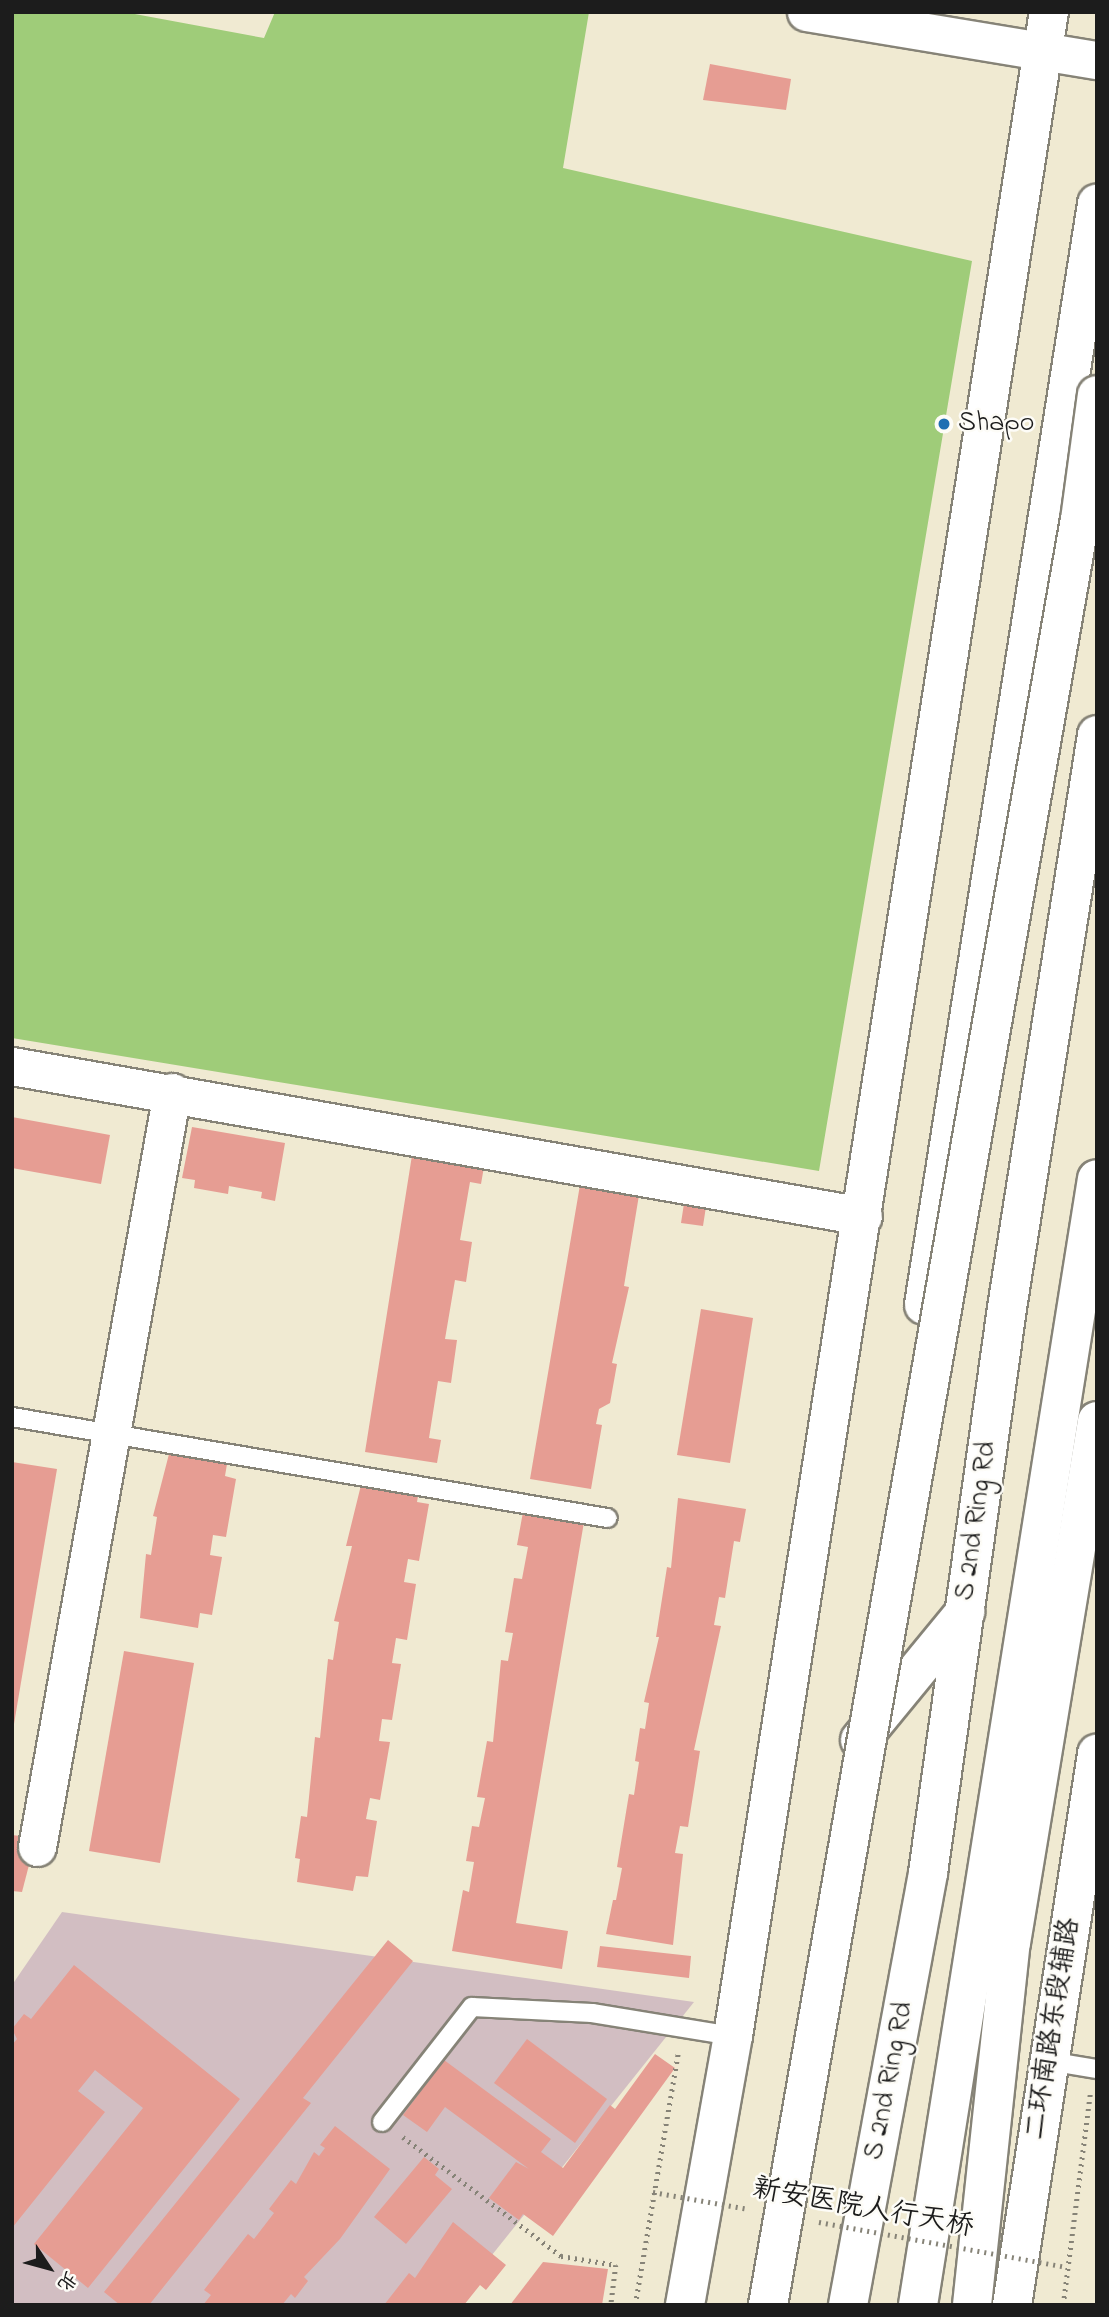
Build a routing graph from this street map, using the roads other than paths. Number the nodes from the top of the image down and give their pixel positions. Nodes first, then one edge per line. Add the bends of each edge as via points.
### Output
1 (806, 12) edge
2 (1049, 12) edge
3 (1044, 50) junction
4 (1097, 60) edge
5 (1097, 204) edge
6 (1097, 396) edge
7 (1097, 735) edge
8 (12, 1066) edge
9 (172, 1092) junction
10 (1097, 1179) edge
11 (863, 1216) junction
12 (12, 1417) edge
13 (1097, 1421) edge
14 (111, 1433) junction
15 (607, 1518) dead end
16 (965, 1612) junction
17 (852, 1750) junction
18 (1097, 1754) edge
19 (37, 1847) dead end
20 (733, 2036) junction
21 (1049, 2061) junction
22 (1097, 2069) edge
23 (382, 2122) road end
24 (685, 2305) edge
25 (761, 2305) edge
26 (768, 2305) edge
27 (848, 2305) edge
28 (918, 2305) edge
29 (972, 2305) edge
30 (1012, 2305) edge

1 - 3 street
2 - 3 main road
3 - 4 street
3 - 11 main road
5 - 17 main road
6 - 26 main road, bridge via 1080,520
7 - 16 main road, S 2nd Ring Rd via 1007,1308
8 - 9 street
9 - 11 street
9 - 14 street
10 - 28 main road
11 - 20 main road
12 - 14 lane
13 - 29 main road via 1011,1943
14 - 15 lane
14 - 19 street
16 - 17 main road
16 - 27 main road, S 2nd Ring Rd via 928,1873
17 - 25 main road
18 - 21 main road, 二环南路东段辅路
20 - 23 lane via 592,2013 472,2007
20 - 24 main road
21 - 22 lane
21 - 30 main road, 二环南路东段辅路

